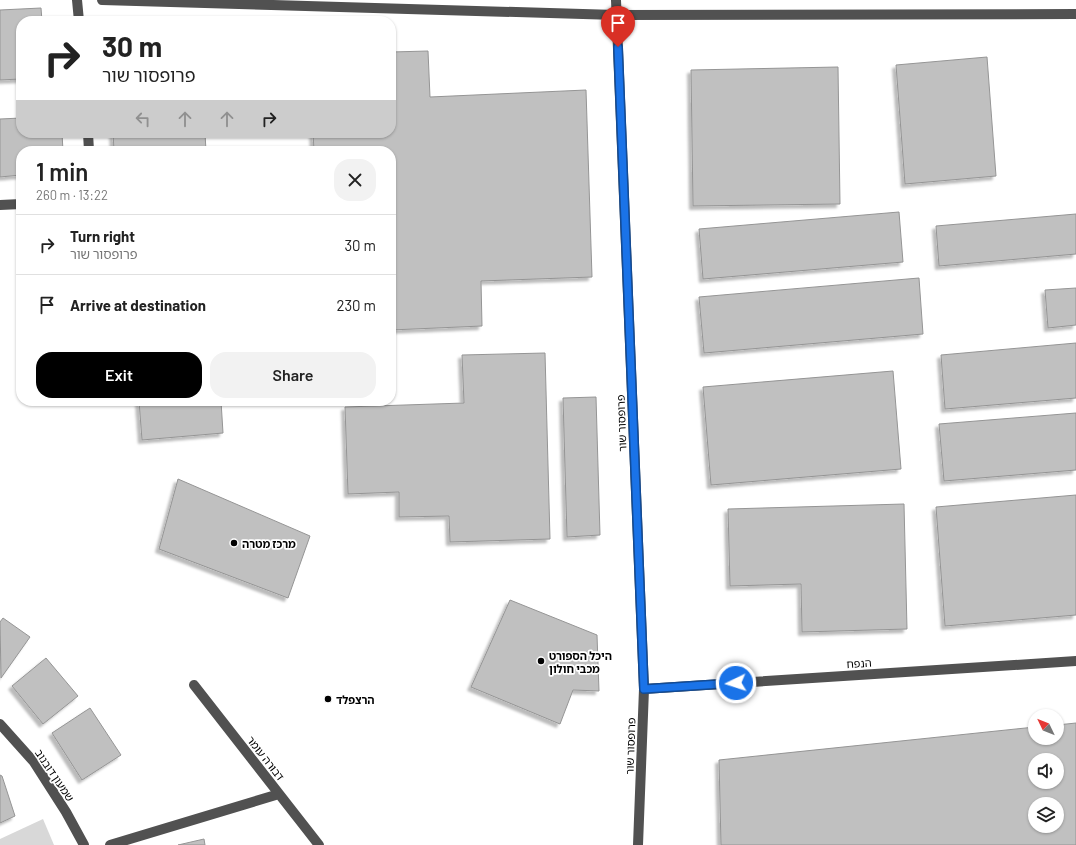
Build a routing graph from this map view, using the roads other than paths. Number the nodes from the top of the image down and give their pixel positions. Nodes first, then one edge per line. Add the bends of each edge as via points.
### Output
1 (77, 0) edge
2 (102, 0) edge
3 (616, 0) edge
4 (1076, 14) edge
5 (616, 15) junction
6 (79, 16) edge
7 (16, 204) edge
8 (0, 205) edge
9 (1076, 661) edge
10 (194, 686) dead end
11 (644, 689) junction
12 (0, 724) edge
13 (279, 794) junction
14 (84, 845) edge
15 (110, 845) edge
16 (319, 845) edge
17 (638, 845) edge

1 - 6 street
2 - 5 street
3 - 5 street, פרופסור שור
4 - 5 street
5 - 11 street, פרופסור שור
7 - 8 street
9 - 11 street, הנפח
10 - 13 street, דבורה עומר
11 - 17 street, פרופסור שור
12 - 14 street, שמעון דובנוב via 34,762
13 - 15 street
13 - 16 street, דבורה עומר

